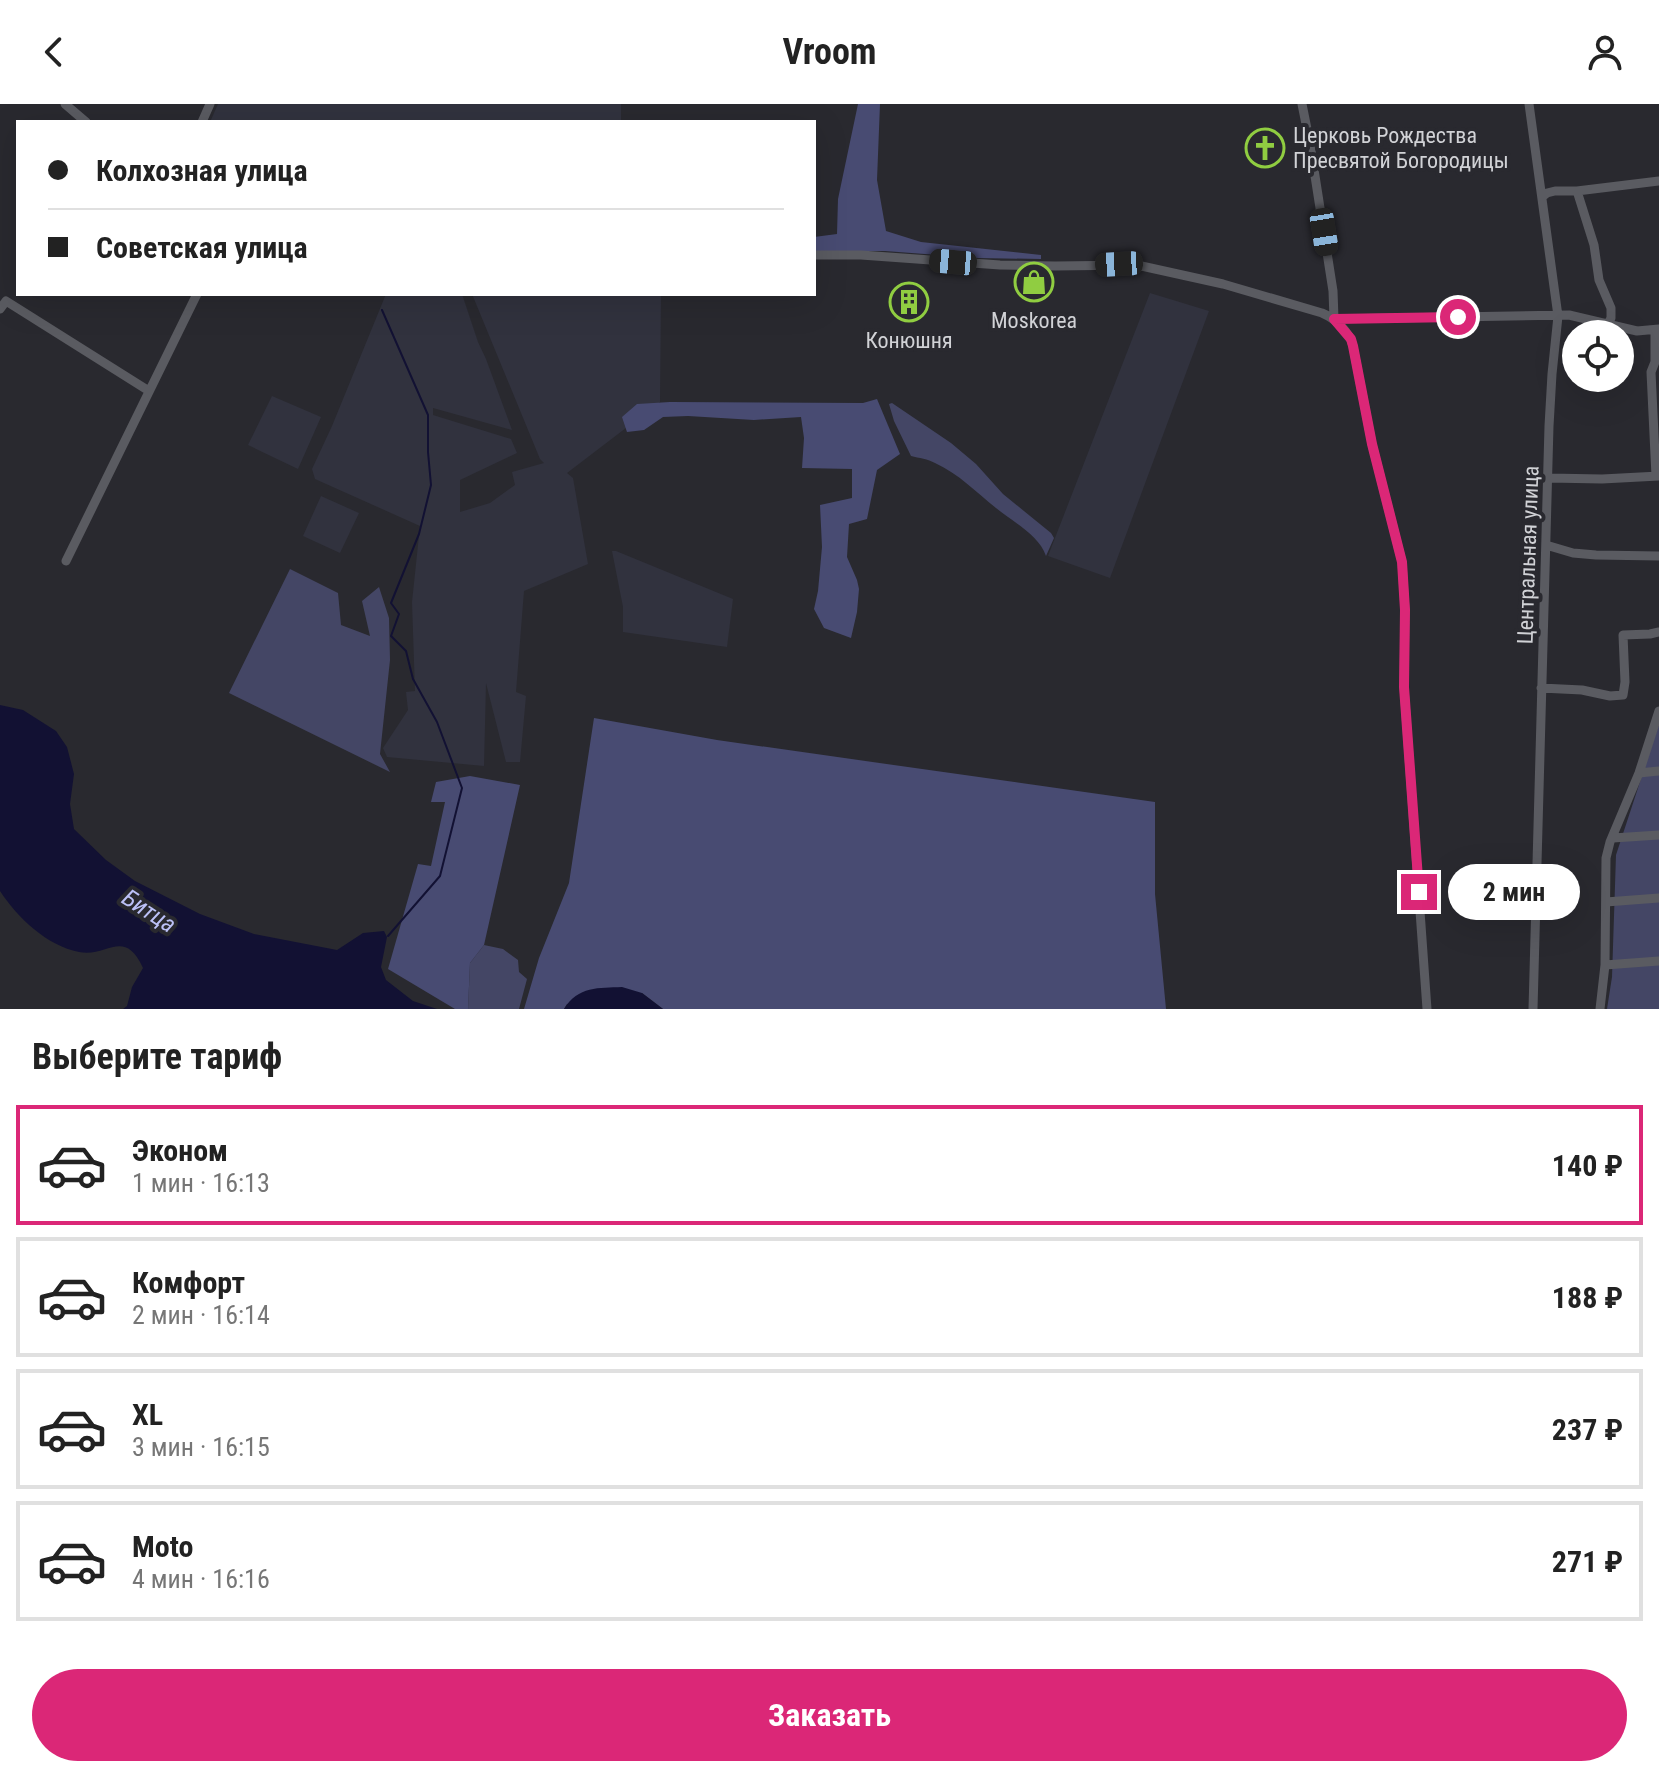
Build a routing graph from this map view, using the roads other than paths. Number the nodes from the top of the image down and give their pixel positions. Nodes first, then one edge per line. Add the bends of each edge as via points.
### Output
1 (65, 104) edge
2 (1302, 104) edge
3 (1529, 104) edge
4 (84, 120) edge
5 (1659, 181) edge
6 (1577, 191) junction
7 (1542, 197) junction
8 (816, 255) edge
9 (196, 296) edge
10 (0, 309) edge
11 (1558, 316) junction
12 (1334, 319) junction
13 (1591, 320) edge
14 (1610, 320) edge
15 (1634, 330) edge
16 (1657, 330) edge
17 (149, 391) junction
18 (1658, 476) edge
19 (1549, 478) junction
20 (1546, 545) junction
21 (1659, 556) edge
22 (66, 561) dead end
23 (1659, 632) edge
24 (1541, 688) junction
25 (1659, 711) edge
26 (1659, 771) edge
27 (1639, 773) junction
28 (1659, 835) edge
29 (1613, 838) junction
30 (1659, 898) edge
31 (1606, 902) junction
32 (1659, 961) edge
33 (1605, 965) junction
34 (1427, 1009) edge
35 (1533, 1009) edge
36 (1600, 1009) edge

1 - 4 street
2 - 12 street
3 - 7 street, Центральная улица
5 - 6 street
6 - 7 street
6 - 14 street
7 - 11 street, Центральная улица
8 - 12 street via 1137,265 1223,284
9 - 17 street
10 - 17 street via 6,301
11 - 12 street
11 - 13 street
11 - 19 street, Центральная улица
12 - 34 street via 1353,346 1402,562 1404,687
15 - 16 street
16 - 18 street via 1651,372
17 - 22 street
18 - 19 street
19 - 20 street, Центральная улица
20 - 21 street via 1573,553
20 - 24 street, Центральная улица
23 - 24 street via 1623,635 1623,695
24 - 35 street, Центральная улица
25 - 27 street
26 - 27 street
27 - 29 street
28 - 29 street
29 - 31 street via 1606,858
30 - 31 street
31 - 33 street
32 - 33 street
33 - 36 street

